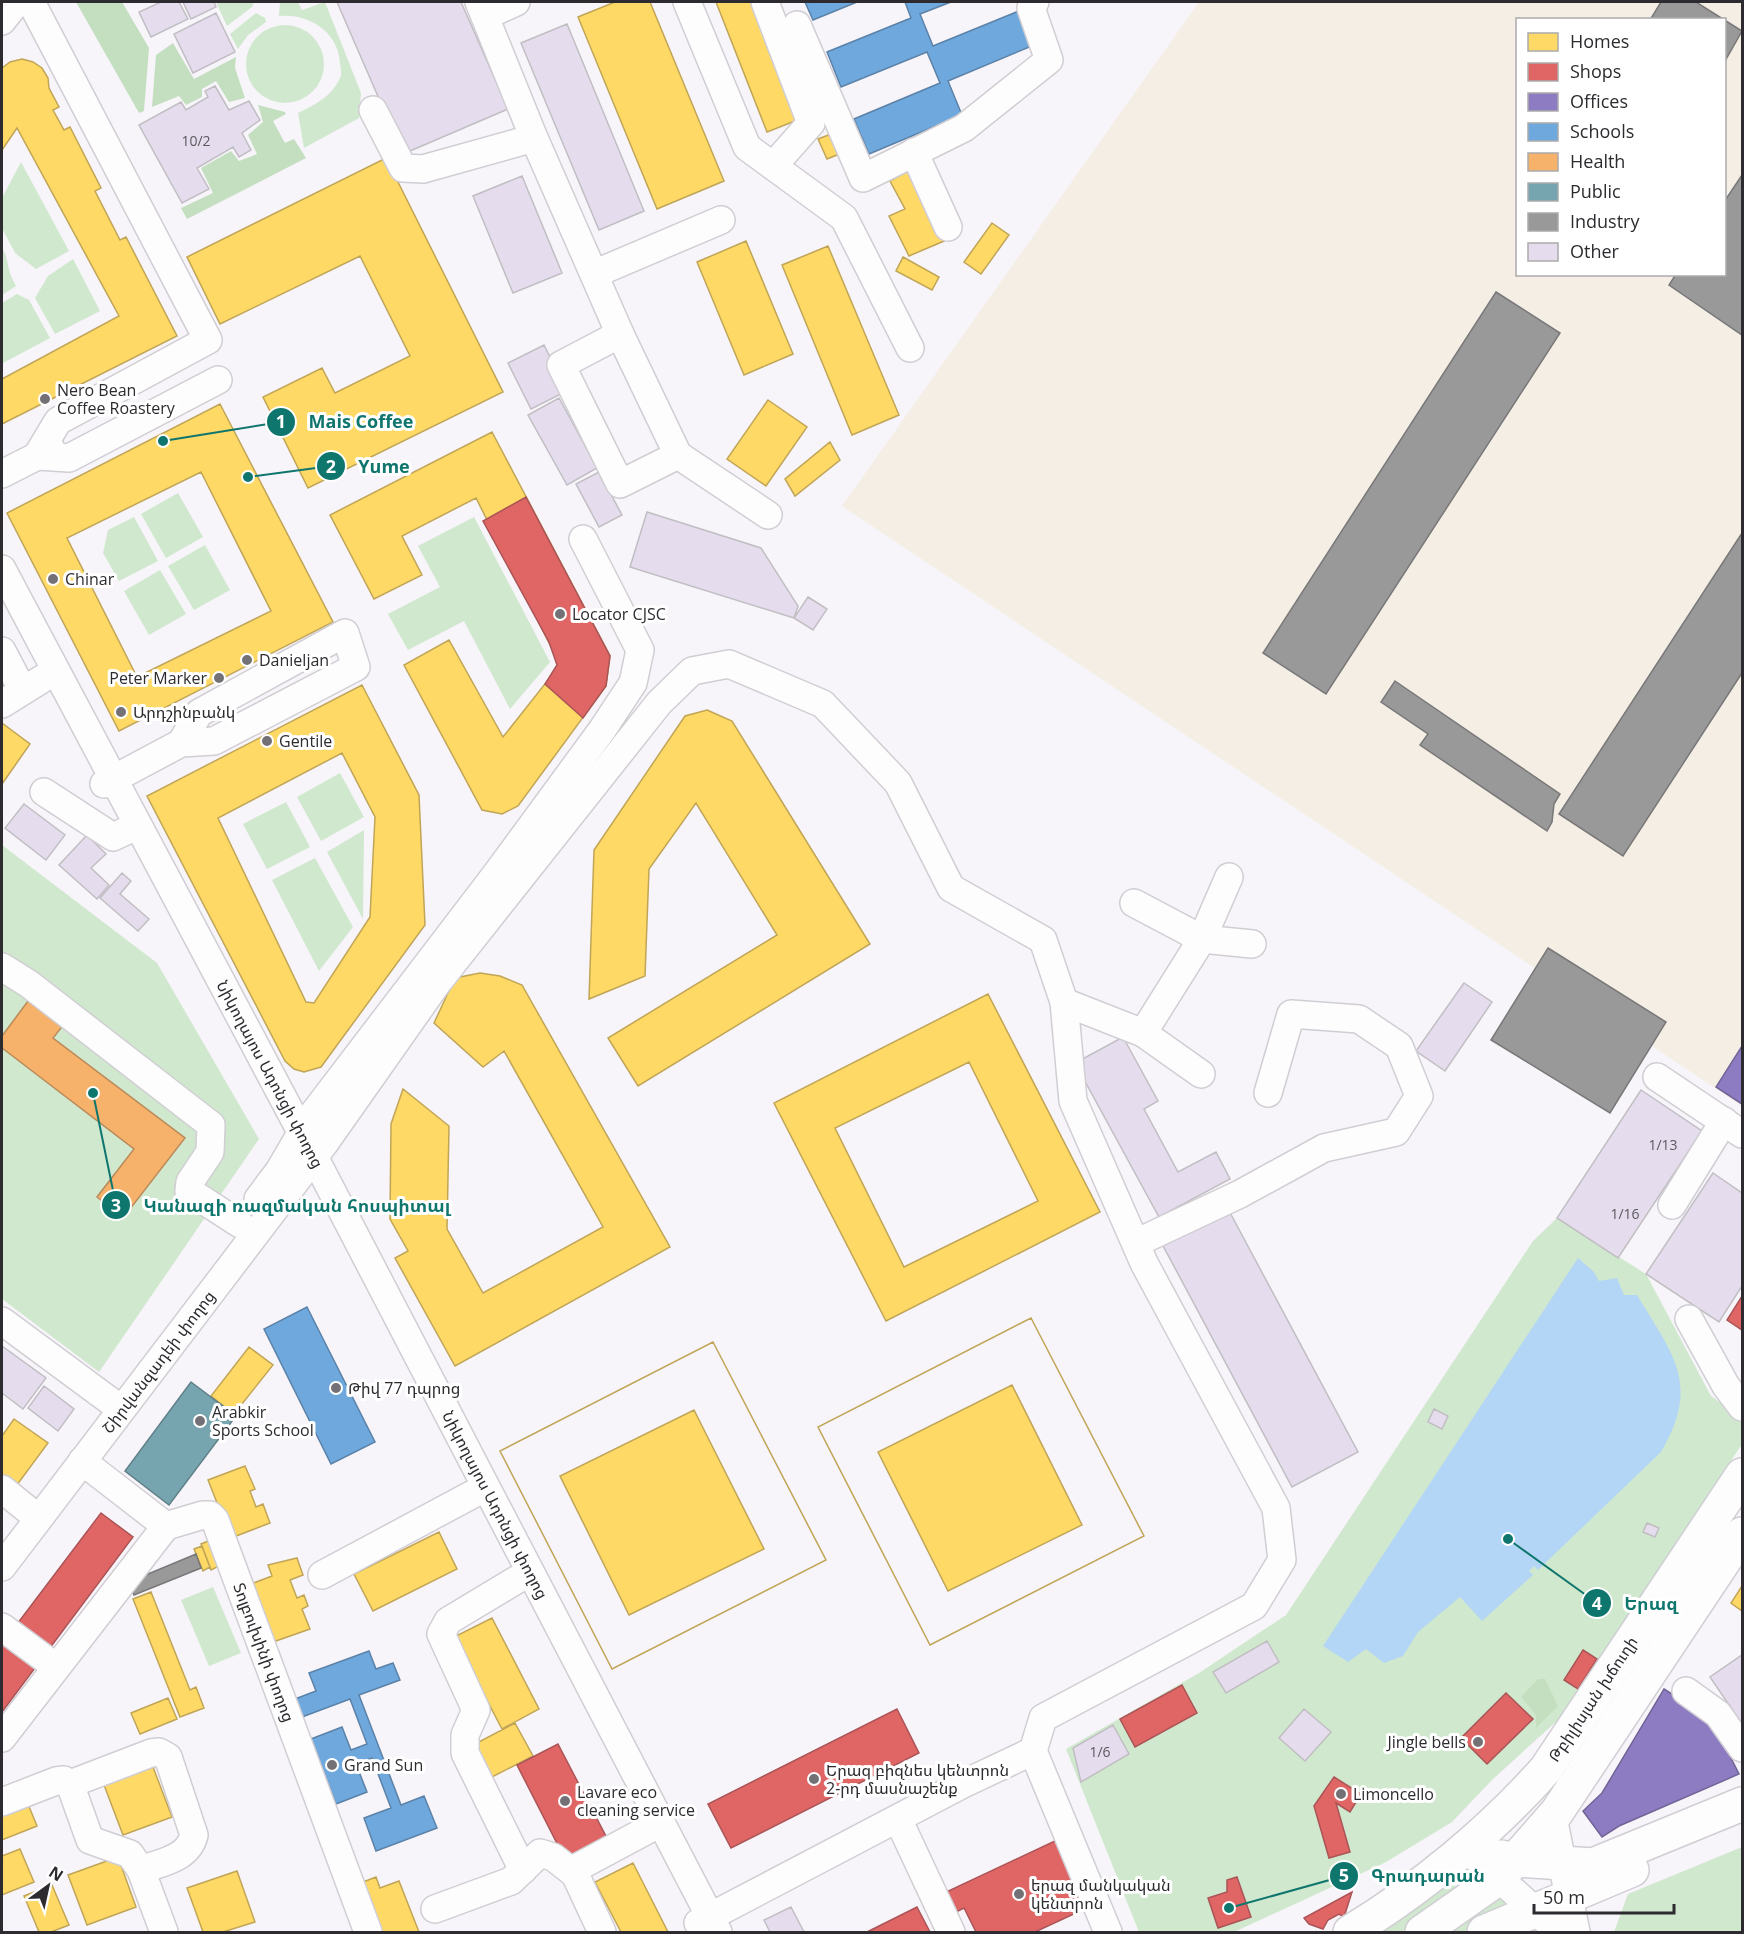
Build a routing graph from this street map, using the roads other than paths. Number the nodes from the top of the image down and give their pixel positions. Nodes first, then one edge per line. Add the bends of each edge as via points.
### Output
1 (16, 2) edge
2 (31, 2) edge
3 (516, 2) edge
4 (687, 2) edge
5 (765, 2) edge
6 (1035, 2) edge
7 (482, 8) edge
8 (2, 21) edge
9 (797, 25) dead end
10 (373, 110) dead end
11 (534, 138) junction
12 (914, 152) junction
13 (773, 166) junction
14 (721, 220) dead end
15 (948, 227) dead end
16 (594, 274) junction
17 (620, 334) junction
18 (200, 345) junction
19 (910, 348) dead end
20 (112, 417) dead end
21 (678, 455) junction
22 (37, 456) junction
23 (2, 474) edge
24 (768, 515) dead end
25 (583, 539) dead end
26 (2, 569) edge
27 (2, 591) edge
28 (2, 651) edge
29 (50, 673) junction
30 (12, 697) edge
31 (249, 705) dead end
32 (181, 743) junction
33 (108, 782) junction
34 (44, 792) dead end
35 (129, 830) junction
36 (1229, 877) dead end
37 (1134, 903) dead end
38 (1202, 939) junction
39 (1252, 944) dead end
40 (2, 967) edge
41 (1064, 1002) junction
42 (1143, 1033) junction
43 (1201, 1074) dead end
44 (1658, 1077) dead end
45 (1268, 1093) dead end
46 (1733, 1127) edge
47 (303, 1150) junction
48 (1672, 1204) dead end
49 (240, 1224) junction
50 (1136, 1243) junction
51 (1689, 1319) dead end
52 (2, 1321) edge
53 (1737, 1395) edge
54 (115, 1405) junction
55 (82, 1461) junction
56 (1743, 1475) edge
57 (2, 1489) edge
58 (473, 1494) junction
59 (33, 1514) junction
60 (166, 1526) junction
61 (1743, 1534) edge
62 (2, 1544) edge
63 (2, 1567) edge
64 (322, 1575) dead end
65 (518, 1580) junction
66 (2, 1627) edge
67 (56, 1667) junction
68 (1686, 1691) dead end
69 (2, 1738) edge
70 (1743, 1748) edge
71 (1033, 1751) junction
72 (70, 1784) junction
73 (2, 1802) edge
74 (1743, 1804) edge
75 (1553, 1817) junction
76 (897, 1819) junction
77 (1743, 1826) edge
78 (649, 1829) junction
79 (1464, 1847) junction
80 (523, 1869) junction
81 (1507, 1869) junction
82 (141, 1870) junction
83 (574, 1874) junction
84 (1580, 1878) junction
85 (435, 1909) dead end
86 (1535, 1911) junction
87 (708, 1926) edge
88 (164, 1932) edge
89 (368, 1932) edge
90 (602, 1932) edge
91 (951, 1932) edge
92 (1108, 1932) edge
93 (1350, 1932) edge
94 (1422, 1932) edge
95 (1484, 1932) edge
96 (1559, 1932) edge
97 (1576, 1932) edge

1 - 8 street
2 - 18 street via 208,340
3 - 7 street
4 - 13 street via 747,147
5 - 13 street via 811,123
6 - 12 street via 1031,8 1049,60 964,128
7 - 11 street
9 - 12 street via 863,178
10 - 11 street via 403,168 423,169
11 - 16 street
12 - 15 street
13 - 19 street via 844,218
14 - 16 street
16 - 17 street
17 - 21 street
17 - 21 street via 561,365 620,484
18 - 22 street via 58,421
18 - 22 street via 221,386 69,458
20 - 22 street
21 - 24 street
22 - 23 street
25 - 47 street via 639,650 633,683
26 - 29 street, Նիկողայոս Ադոնցի փողոց
27 - 29 street, Նիկողայոս Ադոնցի փողոց
28 - 30 street
29 - 30 street
29 - 33 street, Նիկողայոս Ադոնցի փողոց
31 - 32 street
32 - 32 street via 214,741 356,667 345,633 199,712
32 - 33 street
33 - 35 street, Նիկողայոս Ադոնցի փողոց
33 - 47 street, Նիկողայոս Ադոնցի փողոց
34 - 35 street via 113,837
35 - 47 street, Նիկողայոս Ադոնցի փողոց
36 - 38 street
37 - 38 street
38 - 39 street
38 - 42 street
40 - 49 street via 211,1125 210,1152 190,1182 189,1191
41 - 42 street
41 - 47 street via 1043,940 951,888 898,783 823,704 729,664 692,671 659,703
41 - 50 street via 1073,1101
42 - 43 street
44 - 46 street
45 - 50 street via 1291,1014 1359,1019 1399,1046 1419,1096 1395,1132 1324,1148 1240,1194
46 - 48 street
47 - 49 street, Շիրվանզադեի փողոց via 279,1171
47 - 54 street, Շիրվանզադեի փողոց
47 - 58 street, Նիկողայոս Ադոնցի փողոց
47 - 87 street, Նիկողայոս Ադոնցի փողոց
49 - 54 street, Շիրվանզադեի փողոց
50 - 71 street via 1276,1508 1282,1560 1254,1606 1043,1718
51 - 53 street
52 - 54 street
54 - 55 street, Շիրվանզադեի փողոց
54 - 59 street, Շիրվանզադեի փողոց
55 - 59 street, Շիրվանզադեի փողոց
55 - 60 street
56 - 79 main road, Թբիլիսյան խճուղի via 1546,1769
57 - 59 street
58 - 64 street
58 - 65 street, Նիկողայոս Ադոնցի փողոց
59 - 62 street, Շիրվանզադեի փողոց
59 - 63 street, Շիրվանզադեի փողոց
60 - 67 street
60 - 89 street, Տոլբուխինի փողոց via 203,1515 215,1520
61 - 75 main road, Թբիլիսյան խճուղի
65 - 78 street, Նիկողայոս Ադոնցի փողոց
65 - 80 street via 448,1621 441,1634 477,1710 465,1735 465,1753
66 - 67 street
67 - 69 street
68 - 70 street via 1718,1714
71 - 76 street
71 - 92 street
72 - 73 street via 56,1781
72 - 82 street via 90,1839 130,1854
72 - 82 street via 151,1752 168,1757 194,1835 192,1847 181,1856
74 - 84 main road
75 - 81 main road, Թբիլիսյան խճուղի
75 - 84 main road
76 - 87 street
76 - 91 street
77 - 84 main road
78 - 83 street via 578,1868
78 - 87 street, Նիկողայոս Ադոնցի փողոց
79 - 81 main road
79 - 93 main road, Թբիլիսյան խճուղի via 1389,1909
80 - 83 street via 540,1853 547,1853
80 - 85 street via 511,1881
81 - 84 main road
81 - 86 street
81 - 94 main road, Թբիլիսյան խճուղի
82 - 88 street
83 - 90 street
84 - 86 main road
84 - 97 street via 1583,1905
86 - 95 main road
86 - 96 street

